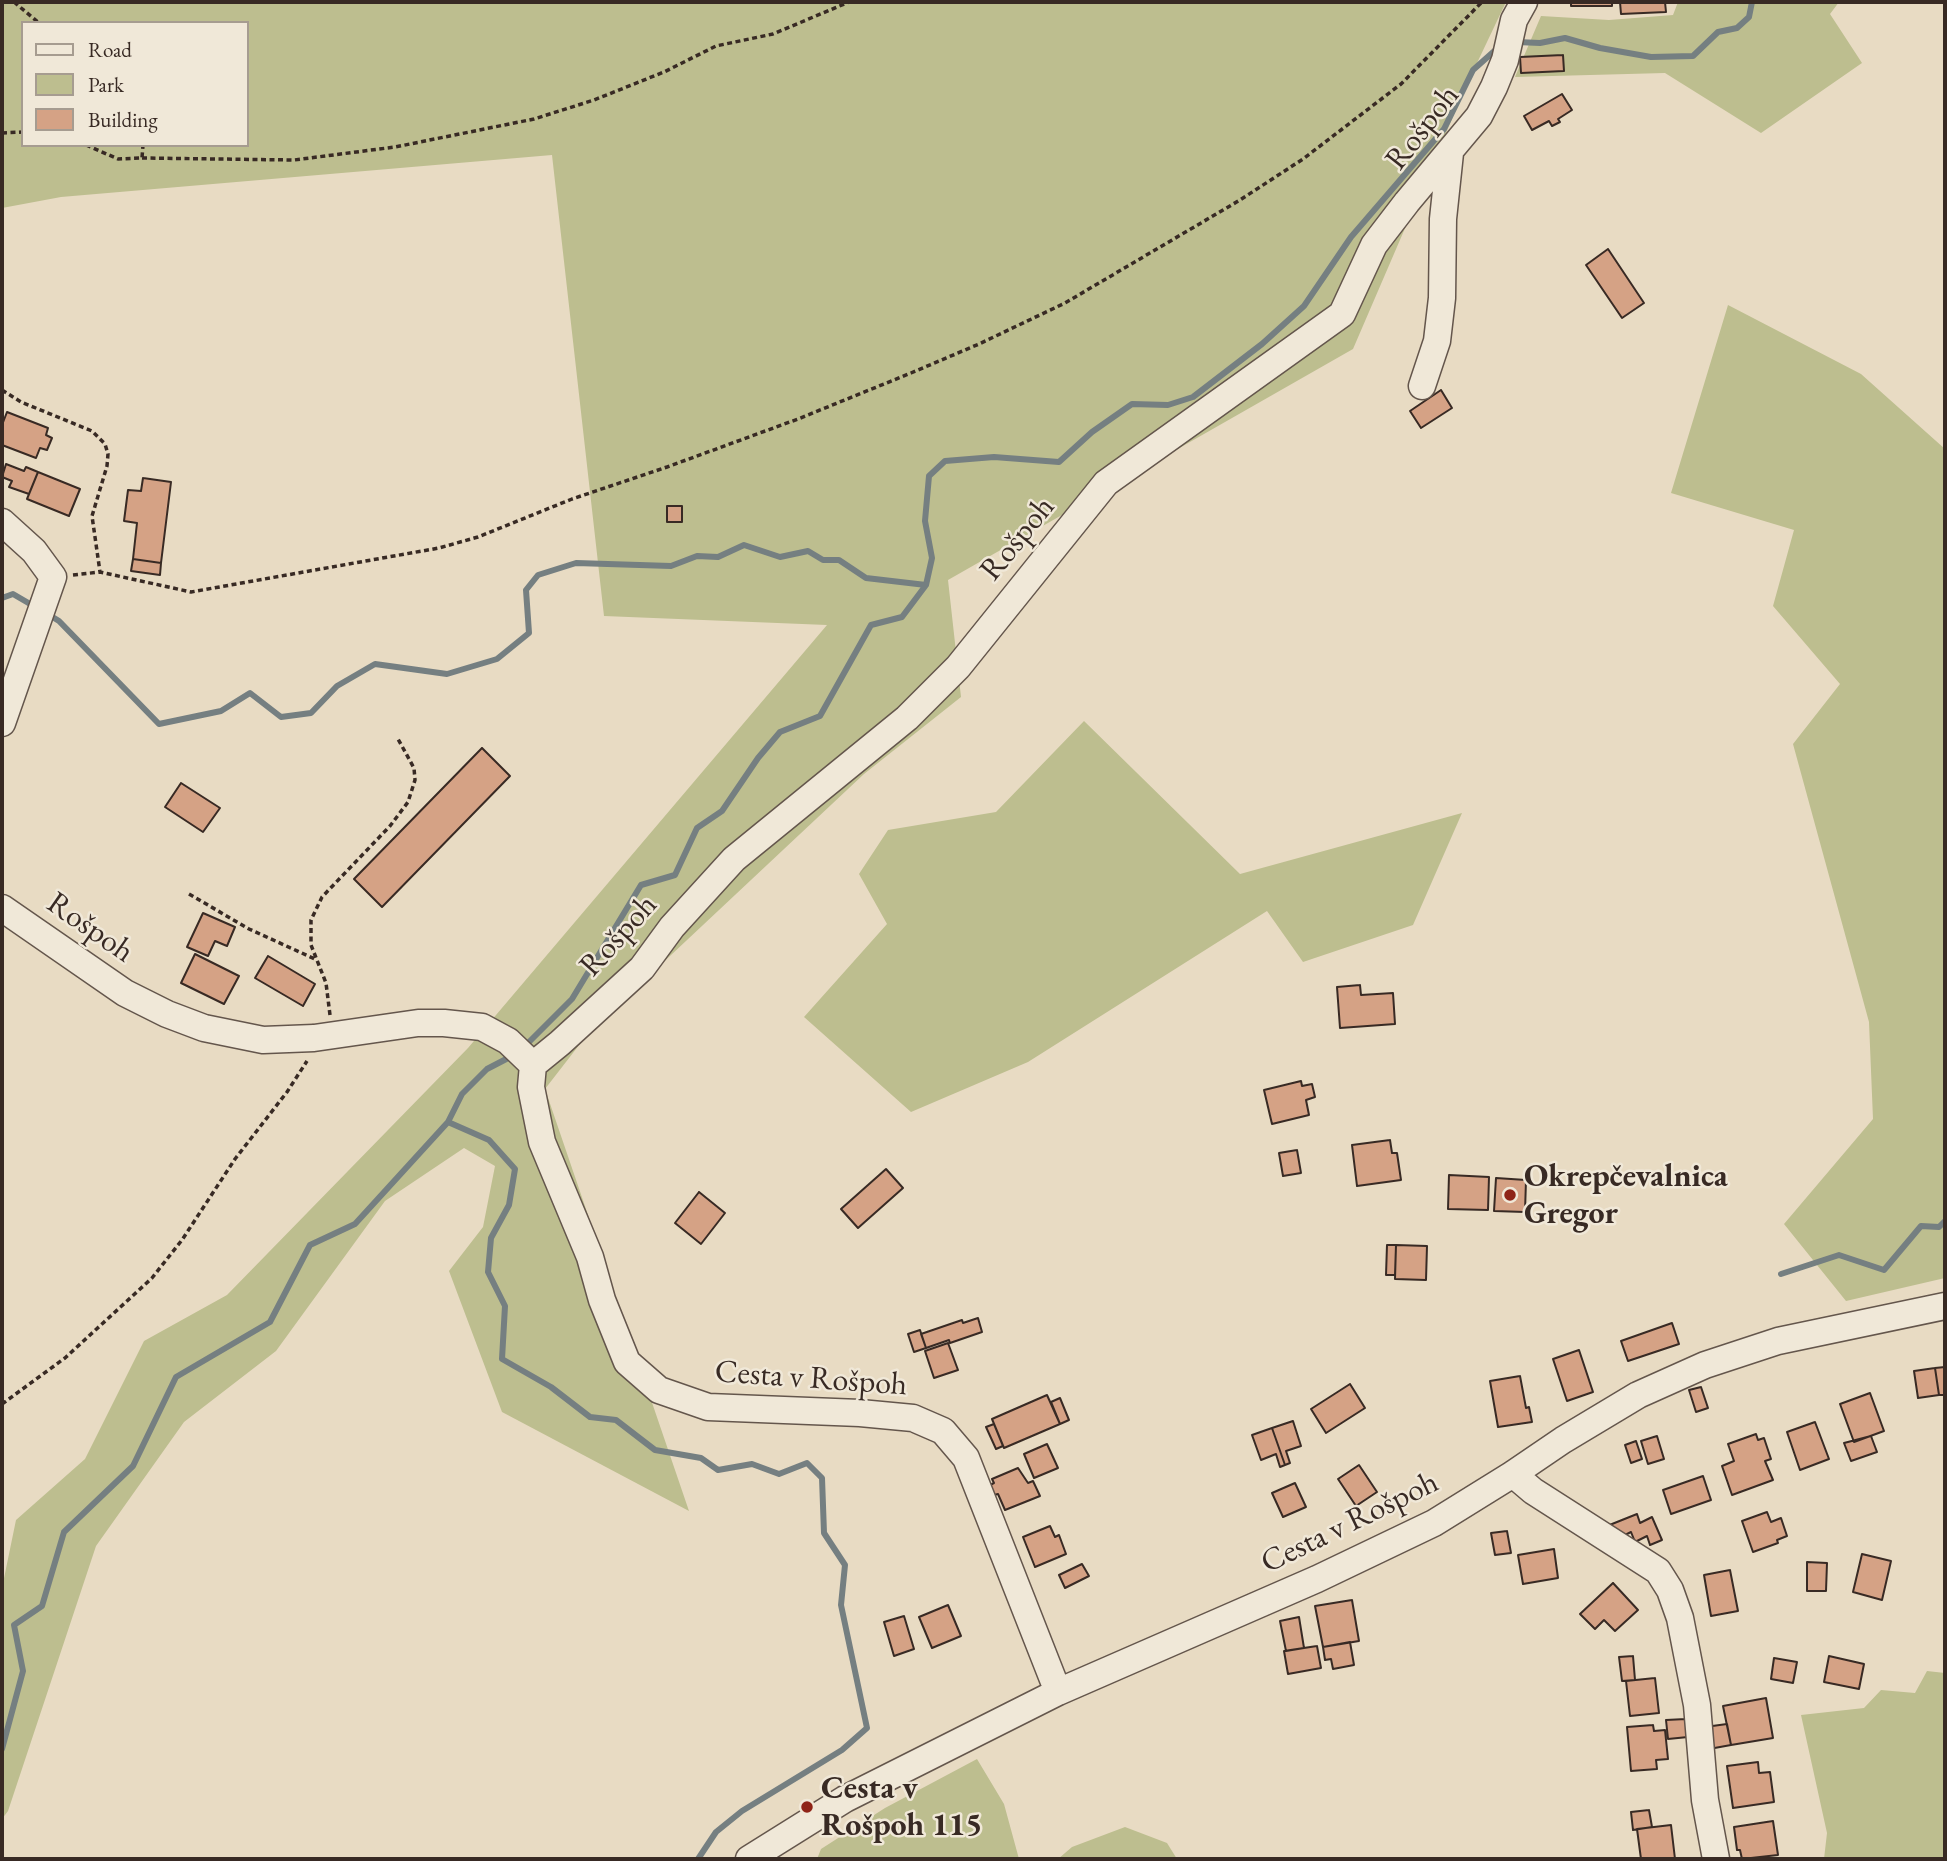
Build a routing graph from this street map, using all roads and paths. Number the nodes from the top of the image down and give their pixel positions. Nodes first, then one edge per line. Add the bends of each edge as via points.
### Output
1 (14, 2) edge
2 (849, 2) edge
3 (1482, 2) edge
4 (1519, 11) edge
5 (37, 21) edge
6 (21, 132) edge
7 (2, 133) edge
8 (91, 147) edge
9 (144, 147) edge
10 (1450, 153) junction
11 (142, 158) junction
12 (1422, 386) dead end
13 (2, 390) edge
14 (2, 522) edge
15 (100, 572) junction
16 (52, 584) junction
17 (2, 723) edge
18 (398, 739) dead end
19 (188, 894) dead end
20 (2, 908) edge
21 (315, 959) junction
22 (323, 1037) junction
23 (521, 1054) junction
24 (1945, 1306) edge
25 (2, 1404) edge
26 (1513, 1474) junction
27 (1058, 1692) junction
28 (749, 1859) edge
29 (1716, 1859) edge

1 - 5 path
2 - 11 path via 772,34 716,46 664,72 534,119 395,147 294,160
3 - 15 path via 1401,84 1303,159 1240,200 1065,303 798,419 439,548 191,592
4 - 10 street, Rošpoh via 1494,87 1479,116
6 - 7 path
8 - 11 path via 118,159
9 - 11 path
10 - 12 street via 1437,341
10 - 23 street, Rošpoh via 1374,245 1342,314 1106,483 958,667 907,718 734,859 672,927 642,968 561,1043
13 - 15 path via 92,431 105,444 107,466 92,516
14 - 16 street via 33,551
15 - 16 path
16 - 17 street
18 - 21 path via 414,768 408,802 315,908 309,930
19 - 21 path
20 - 22 street, Rošpoh via 125,993 167,1014 235,1036 264,1040
21 - 22 path via 326,984
22 - 23 street, Rošpoh via 444,1023 482,1027
22 - 25 path via 168,1260 65,1359
23 - 27 street, Cesta v Rošpoh via 542,1142 590,1257 626,1362 659,1390 708,1407 913,1418 943,1431 966,1458
24 - 26 street, Cesta v Rošpoh via 1778,1341 1705,1365 1638,1395
26 - 27 street, Cesta v Rošpoh via 1434,1523
26 - 29 street via 1532,1491 1658,1571 1670,1590 1681,1618 1697,1705 1705,1800
27 - 28 street, Cesta v Rošpoh via 845,1798

